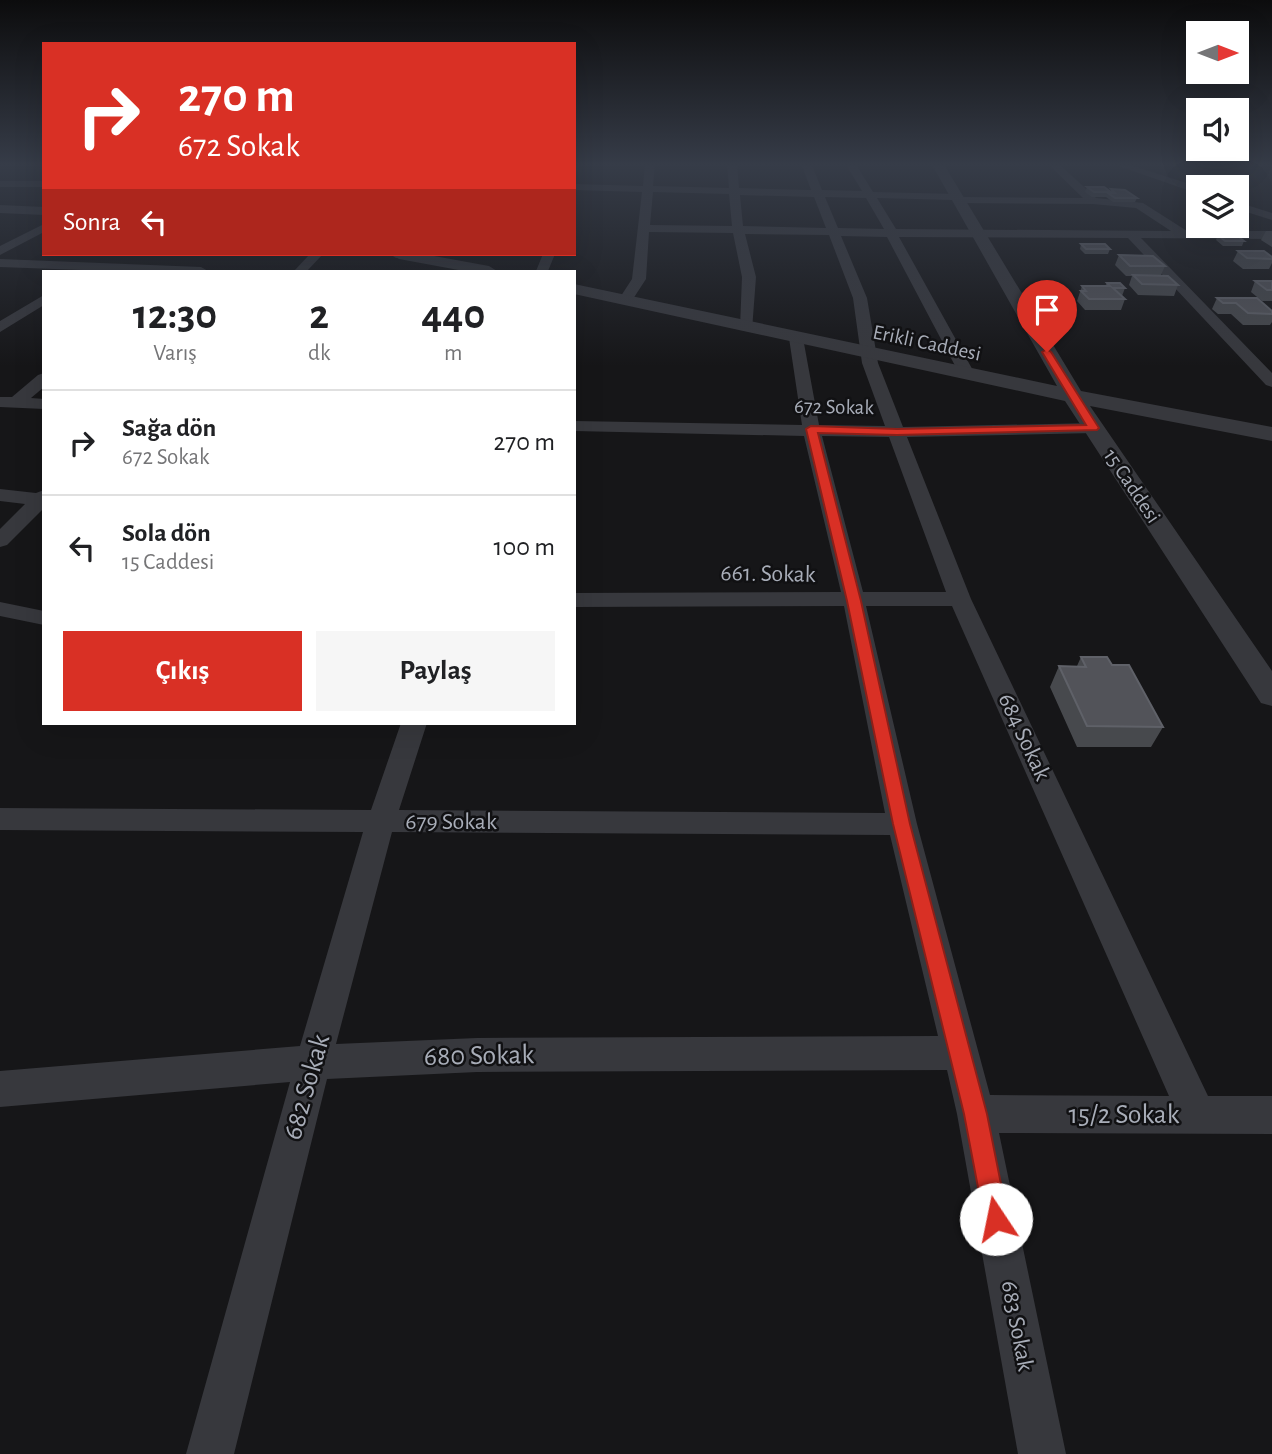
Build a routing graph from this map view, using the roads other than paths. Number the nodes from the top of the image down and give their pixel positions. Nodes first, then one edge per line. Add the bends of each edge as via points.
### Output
1 (37, 231) edge
2 (644, 231) edge
3 (733, 231) edge
4 (738, 231) junction
5 (975, 231) edge
6 (1180, 231) edge
7 (834, 233) junction
8 (891, 233) junction
9 (977, 234) junction
10 (1131, 234) junction
11 (1185, 234) joint
12 (1249, 235) edge
13 (1272, 235) edge
14 (1240, 238) edge
15 (0, 240) edge
16 (18, 241) junction
17 (42, 242) edge
18 (1254, 248) edge
19 (0, 251) edge
20 (110, 256) edge
21 (203, 256) edge
22 (315, 256) edge
23 (421, 256) edge
24 (444, 258) edge
25 (0, 262) edge
26 (90, 269) edge
27 (137, 270) edge
28 (185, 270) edge
29 (301, 270) edge
30 (486, 270) edge
31 (576, 289) edge
32 (625, 299) junction
33 (42, 300) edge
34 (747, 327) junction
35 (0, 328) edge
36 (796, 338) junction
37 (867, 353) junction
38 (967, 374) junction
39 (42, 379) edge
40 (1272, 382) edge
41 (1073, 397) junction
42 (8, 403) edge
43 (42, 404) edge
44 (576, 426) edge
45 (1094, 428) junction
46 (811, 429) junction
47 (897, 432) junction
48 (1272, 434) edge
49 (0, 495) edge
50 (42, 499) edge
51 (0, 541) edge
52 (960, 599) junction
53 (576, 600) edge
54 (854, 601) junction
55 (0, 609) edge
56 (42, 618) edge
57 (1272, 695) edge
58 (413, 725) edge
59 (0, 819) edge
60 (382, 822) junction
61 (902, 824) junction
62 (960, 1052) junction
63 (314, 1062) junction
64 (0, 1088) edge
65 (976, 1114) junction
66 (1197, 1115) junction
67 (1272, 1115) edge
68 (210, 1454) edge
69 (1042, 1454) edge

1 - 16 street
2 - 32 street via 639,279
3 - 4 street
4 - 7 street
4 - 34 street via 749,277
5 - 9 street, 15 Caddesi
6 - 11 street
7 - 8 street
7 - 37 street, 684 Sokak via 860,298
8 - 9 street
8 - 38 street
9 - 10 street
9 - 41 street, 15 Caddesi
10 - 11 street
10 - 40 street
12 - 13 street
14 - 18 street
15 - 16 street
16 - 17 street
16 - 19 street
20 - 26 street
21 - 28 street
22 - 29 street
23 - 24 street
24 - 30 street
25 - 26 street
26 - 27 street
31 - 32 street, Erikli Caddesi
32 - 34 street, Erikli Caddesi
33 - 35 street
34 - 36 street, Erikli Caddesi
36 - 37 street, Erikli Caddesi
36 - 46 street, 683 Sokak
37 - 38 street, Erikli Caddesi
37 - 47 street, 684 Sokak
38 - 41 street, Erikli Caddesi
39 - 42 street
41 - 45 street, 15 Caddesi
41 - 48 street, Erikli Caddesi
42 - 43 street
44 - 46 street, 672 Sokak
45 - 47 street, 672 Sokak
45 - 57 street, 15 Caddesi
46 - 47 street, 672 Sokak
46 - 54 street, 683 Sokak
47 - 52 street, 684 Sokak
49 - 50 street
50 - 51 street
52 - 54 street, 661. Sokak
52 - 66 street, 684 Sokak
53 - 54 street, 661. Sokak
54 - 61 street, 683 Sokak
55 - 56 street
58 - 60 street, 682 Sokak
59 - 60 street, 679 Sokak
60 - 61 street, 679 Sokak
60 - 63 street, 682 Sokak
61 - 62 street, 683 Sokak
62 - 63 street, 680 Sokak via 477,1055
62 - 65 street, 683 Sokak
63 - 64 street, 680 Sokak
63 - 68 street, 682 Sokak
65 - 66 street, 15/2 Sokak
65 - 69 street, 683 Sokak
66 - 67 street, 15/2 Sokak

